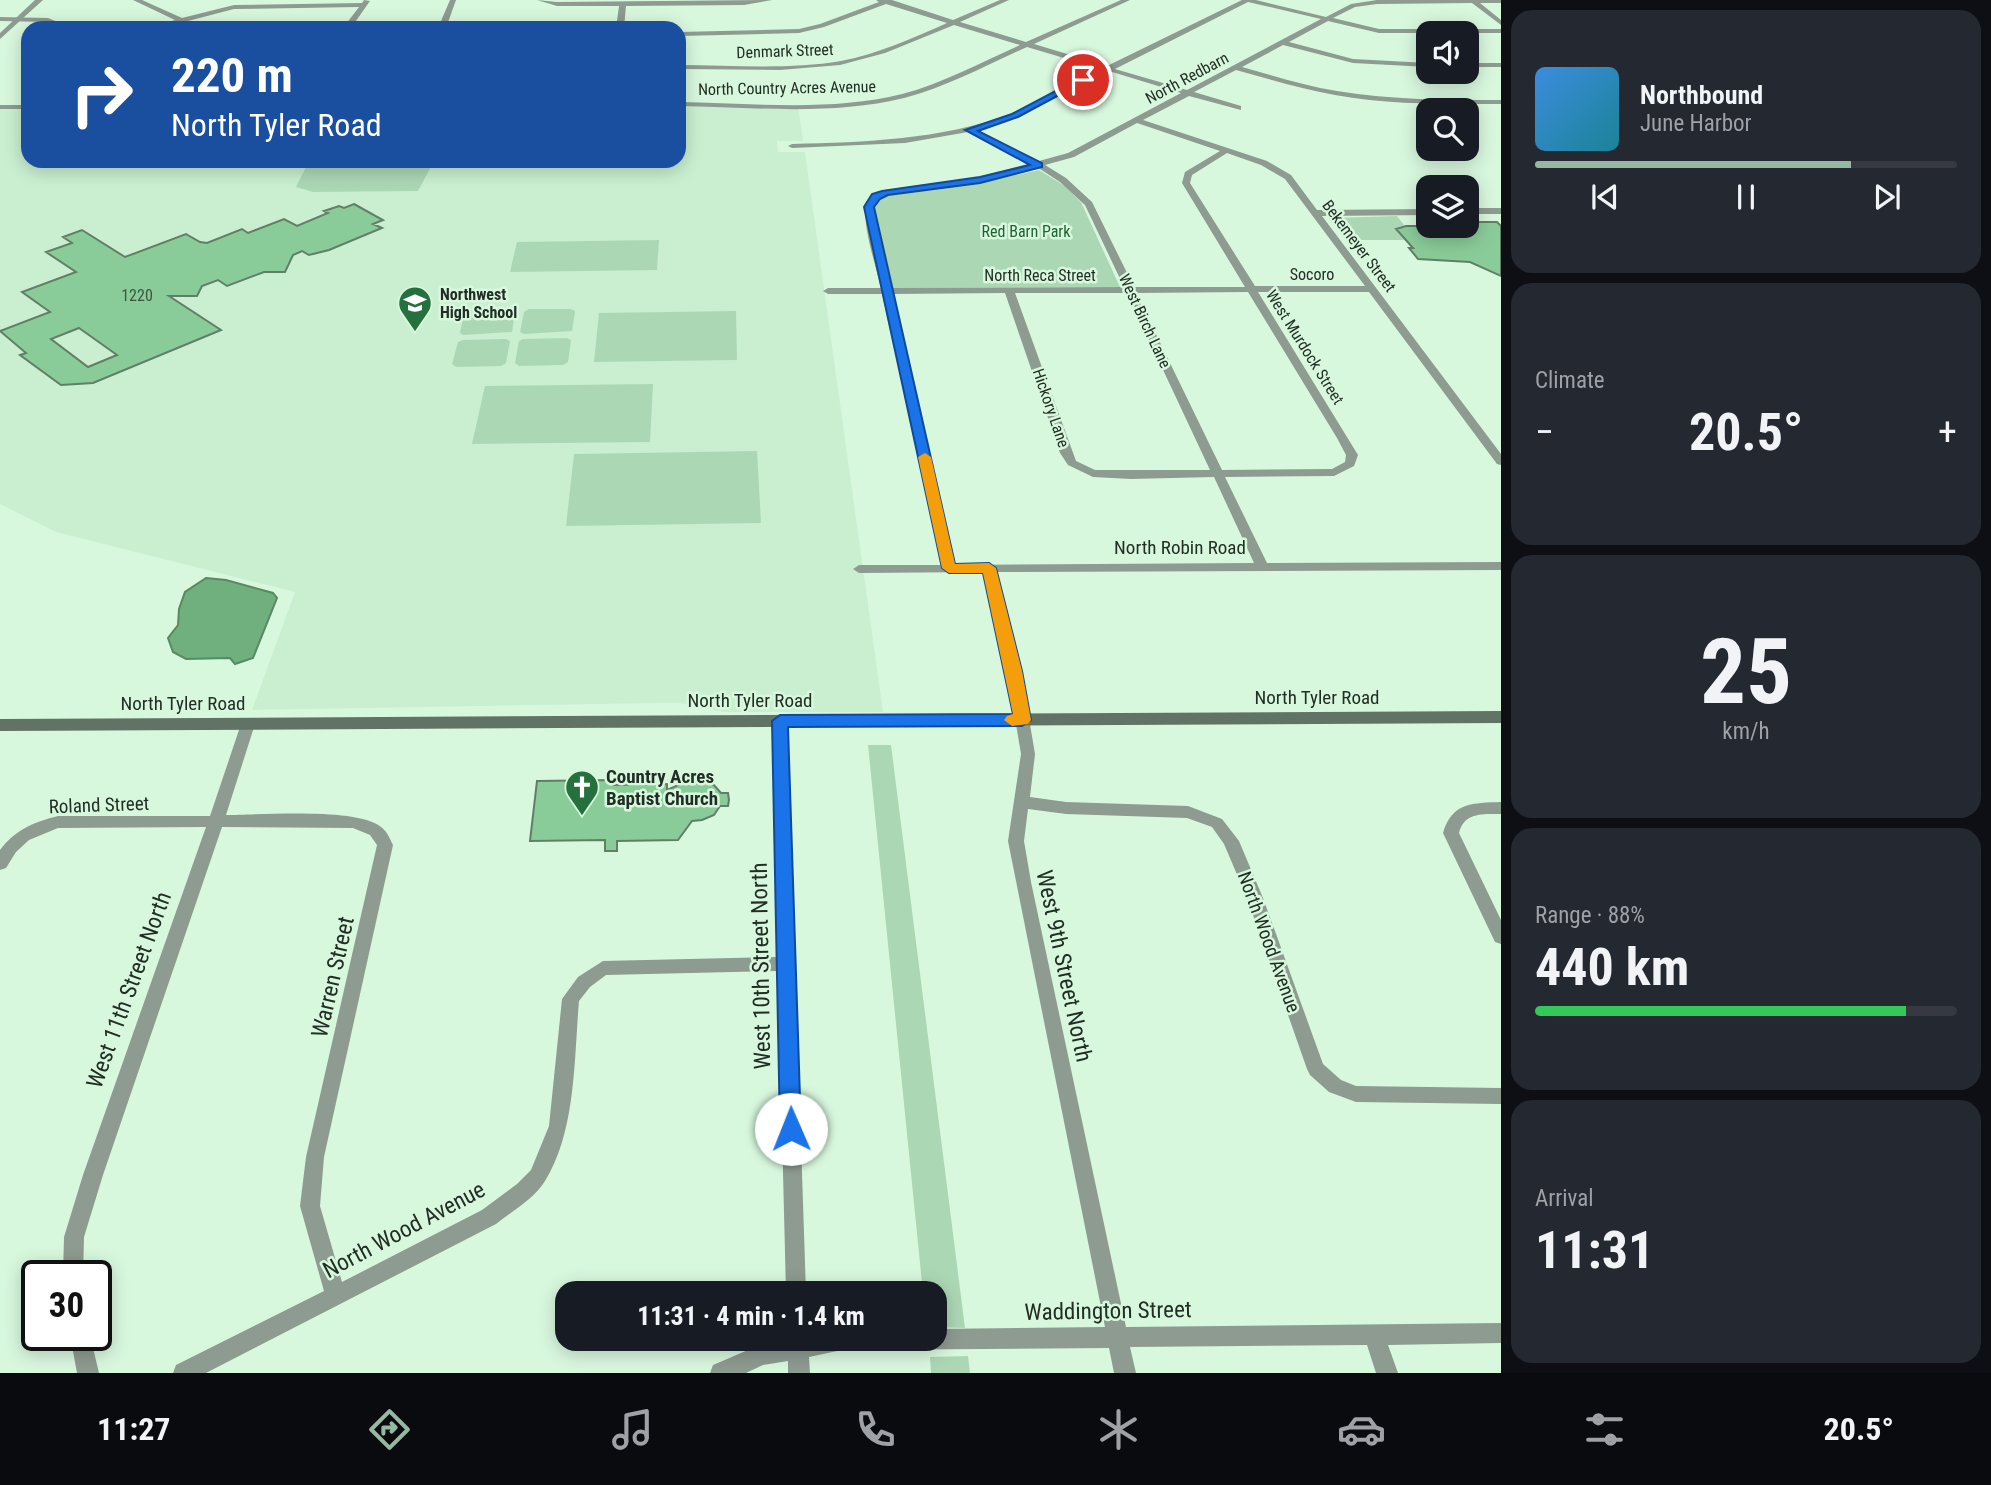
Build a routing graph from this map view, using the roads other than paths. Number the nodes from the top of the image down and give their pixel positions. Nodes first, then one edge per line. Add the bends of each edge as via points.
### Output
1 (39, 0) edge
2 (135, 0) edge
3 (162, 0) edge
4 (453, 0) edge
5 (540, 0) edge
6 (769, 0) edge
7 (1006, 0) edge
8 (1127, 0) edge
9 (1247, 0) edge
10 (885, 1) edge
11 (1473, 1) edge
12 (1501, 1) edge
13 (623, 2) edge
14 (366, 3) edge
15 (148, 4) junction
16 (0, 19) edge
17 (19, 19) junction
18 (179, 20) junction
19 (1326, 20) junction
20 (51, 21) edge
21 (176, 21) edge
22 (352, 21) edge
23 (445, 21) edge
24 (621, 21) edge
25 (953, 22) junction
26 (1501, 23) edge
27 (1501, 31) edge
28 (686, 34) edge
29 (0, 37) edge
30 (1284, 43) junction
31 (1027, 45) junction
32 (1416, 64) edge
33 (1479, 65) edge
34 (1501, 65) edge
35 (686, 67) edge
36 (1237, 68) junction
37 (1107, 69) junction
38 (1189, 94) junction
39 (1501, 102) edge
40 (686, 104) edge
41 (0, 107) edge
42 (21, 107) edge
43 (1237, 108) dead end
44 (1138, 121) junction
45 (970, 130) junction
46 (792, 146) dead end
47 (1227, 150) junction
48 (1039, 165) junction
49 (1479, 211) edge
50 (1501, 211) edge
51 (1416, 212) edge
52 (1316, 213) junction
53 (1372, 289) junction
54 (1131, 290) junction
55 (1251, 290) junction
56 (828, 291) dead end
57 (887, 291) junction
58 (1009, 291) junction
59 (1501, 462) edge
60 (1219, 476) junction
61 (1262, 566) junction
62 (1501, 566) edge
63 (949, 568) junction
64 (989, 568) junction
65 (859, 569) dead end
66 (1501, 717) edge
67 (1022, 720) junction
68 (780, 721) junction
69 (248, 724) junction
70 (0, 725) edge
71 (1022, 802) junction
72 (1501, 808) edge
73 (216, 821) junction
74 (0, 864) edge
75 (1501, 937) edge
76 (787, 964) junction
77 (1501, 1096) edge
78 (73, 1260) edge
79 (796, 1281) edge
80 (335, 1294) junction
81 (1501, 1333) edge
82 (1374, 1335) junction
83 (1118, 1337) junction
84 (947, 1339) edge
85 (83, 1351) edge
86 (774, 1351) edge
87 (798, 1351) edge
88 (88, 1373) edge
89 (184, 1373) edge
90 (720, 1373) edge
91 (799, 1373) edge
92 (1125, 1373) edge
93 (1387, 1373) edge

1 - 17 street
2 - 15 street
3 - 15 street
4 - 23 street
5 - 13 street via 548,4
6 - 13 street
7 - 25 street, Denmark Street
8 - 31 street, North Country Acres Avenue
9 - 19 street
9 - 37 street
10 - 25 street
10 - 28 street via 799,31
11 - 12 street, North Redbarn
11 - 19 street, North Redbarn via 1364,3
11 - 26 street
13 - 24 street
14 - 18 street via 234,7
14 - 22 street
15 - 18 street
16 - 17 street
17 - 20 street
17 - 29 street
18 - 21 street
19 - 27 street via 1379,32
19 - 30 street, North Redbarn
25 - 31 street
25 - 35 street, Denmark Street via 842,62
30 - 32 street via 1353,61
30 - 36 street, North Redbarn
31 - 37 street
31 - 40 street, North Country Acres Avenue via 929,88 887,100
33 - 34 street
36 - 38 street, North Redbarn
36 - 39 street via 1373,99
37 - 38 street
37 - 45 street via 1015,116
38 - 43 street
38 - 44 street, North Redbarn
41 - 42 street
44 - 47 street, Bekemeyer Street
44 - 48 street, North Redbarn via 1071,155
45 - 46 street via 904,142
45 - 48 street, West Birch Lane
47 - 52 street, Bekemeyer Street via 1282,172
47 - 55 street, West Murdock Street via 1188,174 1186,183
48 - 54 street, West Birch Lane via 1073,186 1089,204
48 - 57 street, North Redbarn via 876,197 869,207
49 - 50 street
51 - 52 street
52 - 53 street, Bekemeyer Street
53 - 55 street, Socoro
53 - 59 street, Bekemeyer Street
54 - 55 street, North Reca Street
54 - 58 street, North Reca Street
54 - 60 street, West Birch Lane
55 - 60 street, West Murdock Street via 1352,455 1350,464 1334,472
56 - 57 street, North Reca Street
57 - 58 street, North Reca Street
57 - 63 street
58 - 60 street, Hickory Lane via 1072,463 1106,475
60 - 61 street, West Birch Lane
61 - 62 street, North Robin Road
61 - 64 street, North Robin Road
63 - 64 street, North Robin Road
63 - 65 street, North Robin Road
64 - 67 street, West 9th Street North
66 - 67 main road, North Tyler Road
67 - 68 main road, North Tyler Road
67 - 71 street, West 9th Street North via 1028,754
68 - 69 main road, North Tyler Road
68 - 76 street, West 10th Street North
69 - 70 main road, North Tyler Road
69 - 73 street, West 11th Street North
71 - 77 street, North Wood Avenue via 1188,812 1217,823 1231,841 1255,898 1316,1069 1335,1086 1356,1094
71 - 83 street, West 9th Street North via 1016,841 1023,882
72 - 75 street via 1462,812 1453,821 1451,833
73 - 74 street, Roland Street via 58,822 18,838
73 - 78 street, West 11th Street North via 89,1188 74,1237
73 - 80 street, Warren Street via 362,824 379,833 385,845 315,1157 310,1206
76 - 79 street, West 10th Street North
76 - 80 street, North Wood Avenue via 603,968 593,973 571,999 558,1126 538,1175 489,1217
80 - 89 street, North Wood Avenue
81 - 82 street, Waddington Street
82 - 83 street, Waddington Street
82 - 93 street
83 - 84 street, Waddington Street
83 - 92 street, West 9th Street North
85 - 88 street
86 - 90 street, Waddington Street
87 - 91 street

